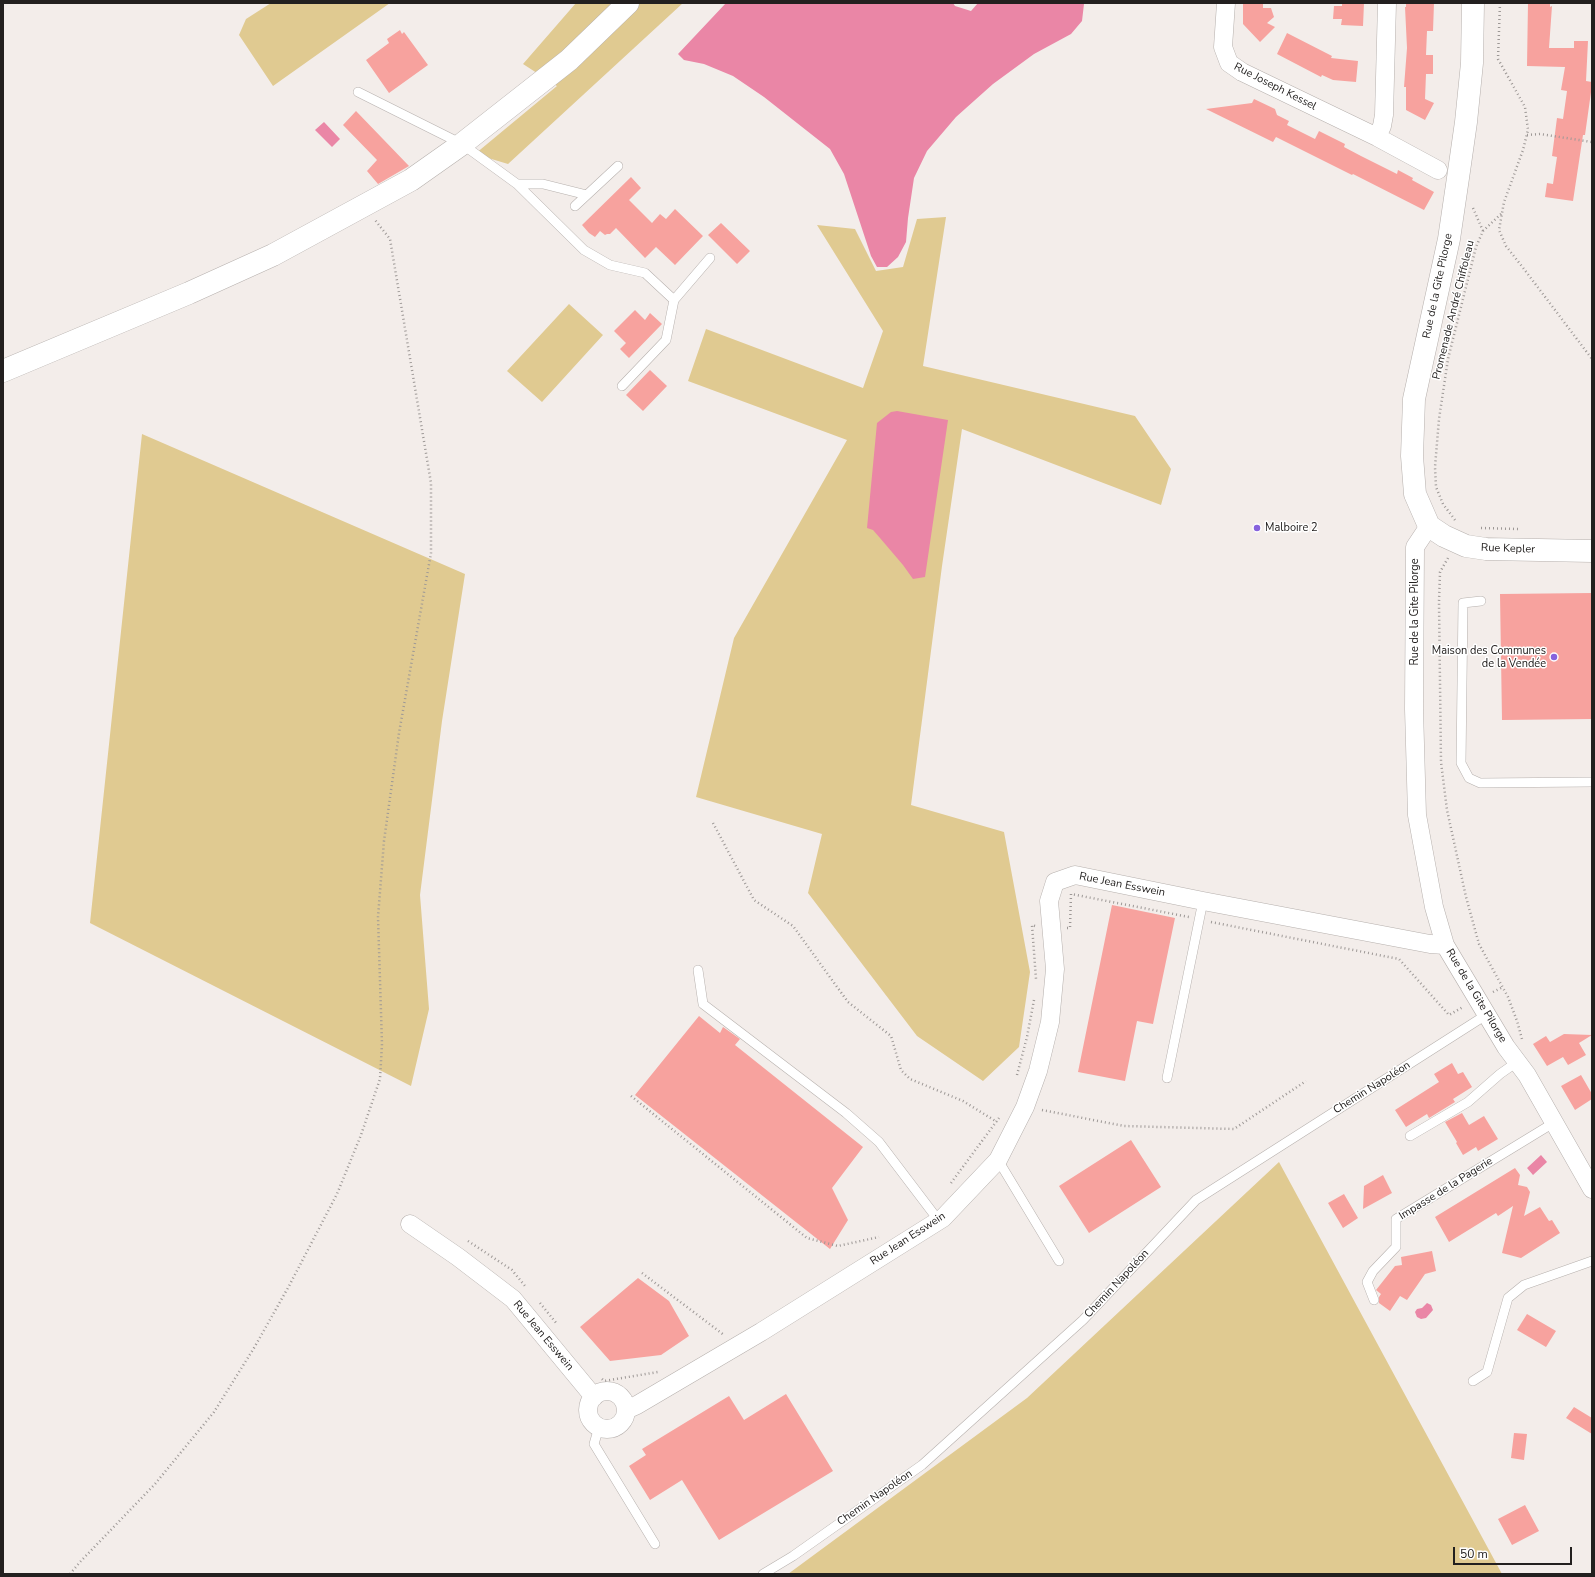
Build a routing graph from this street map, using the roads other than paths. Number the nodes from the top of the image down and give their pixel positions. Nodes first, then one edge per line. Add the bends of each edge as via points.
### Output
1 (628, 3) edge
2 (1226, 3) edge
3 (1387, 3) edge
4 (1473, 3) edge
5 (358, 92) dead end
6 (1377, 137) junction
7 (462, 144) junction
8 (618, 166) dead end
9 (1438, 170) dead end
10 (517, 184) junction
11 (587, 195) junction
12 (575, 206) dead end
13 (710, 258) dead end
14 (674, 300) junction
15 (3, 371) edge
16 (622, 386) dead end
17 (1429, 526) junction
18 (1592, 551) edge
19 (1481, 602) dead end
20 (1592, 782) edge
21 (1203, 901) junction
22 (1445, 945) junction
23 (698, 970) dead end
24 (1482, 1007) junction
25 (1517, 1062) junction
26 (1167, 1078) dead end
27 (1555, 1122) junction
28 (1410, 1136) dead end
29 (998, 1160) junction
30 (1592, 1189) edge
31 (939, 1221) junction
32 (410, 1224) dead end
33 (1059, 1261) dead end
34 (1592, 1261) edge
35 (1374, 1300) dead end
36 (1473, 1381) dead end
37 (594, 1397) junction
38 (626, 1410) junction
39 (599, 1427) junction
40 (655, 1544) dead end
41 (763, 1574) edge

1 - 7 street via 568,60
2 - 6 street, Rue Joseph Kessel via 1223,47 1229,63 1242,72
3 - 6 street via 1384,115
4 - 17 street, Rue de la Gite Pilorge via 1472,63 1449,239 1414,399 1412,456 1415,494
5 - 7 lane
6 - 9 street, Rue Joseph Kessel
7 - 10 lane
7 - 15 street via 411,180 273,255
8 - 11 lane
10 - 11 lane via 543,184
10 - 14 lane via 584,250 610,265 645,273
11 - 12 lane
13 - 14 lane
14 - 16 lane via 666,340
17 - 18 street, Rue Kepler via 1444,536 1468,537 1486,549
17 - 22 street, Rue de la Gite Pilorge via 1415,547 1414,709 1417,807 1434,907
19 - 20 lane via 1463,603 1461,763 1469,778 1480,783
21 - 22 street, Rue Jean Esswein
21 - 26 lane
21 - 29 street, Rue Jean Esswein via 1075,874 1055,882 1049,901 1055,969 1050,1022 1038,1071 1025,1107
22 - 24 street, Rue de la Gite Pilorge
23 - 31 lane via 703,1004 846,1113 879,1142
24 - 25 street, Rue de la Gite Pilorge
24 - 41 lane, Chemin Napoléon via 1196,1200 1083,1320 922,1465 793,1556
25 - 27 street, Rue de la Gite Pilorge
25 - 28 lane via 1468,1102
27 - 30 street, Rue de la Gite Pilorge
27 - 35 lane, Impasse de la Pagerie via 1396,1219 1396,1247 1373,1271 1367,1282
29 - 31 street, Rue Jean Esswein
29 - 33 lane
31 - 38 street, Rue Jean Esswein via 761,1332
32 - 37 street, Rue Jean Esswein via 513,1299
34 - 36 lane via 1524,1285 1508,1298 1486,1372
37 - 38 street via 599,1393 611,1391 622,1398
37 - 39 street via 590,1402 589,1413 590,1419
38 - 39 street via 625,1416 617,1426 605,1429
39 - 40 lane via 594,1444

